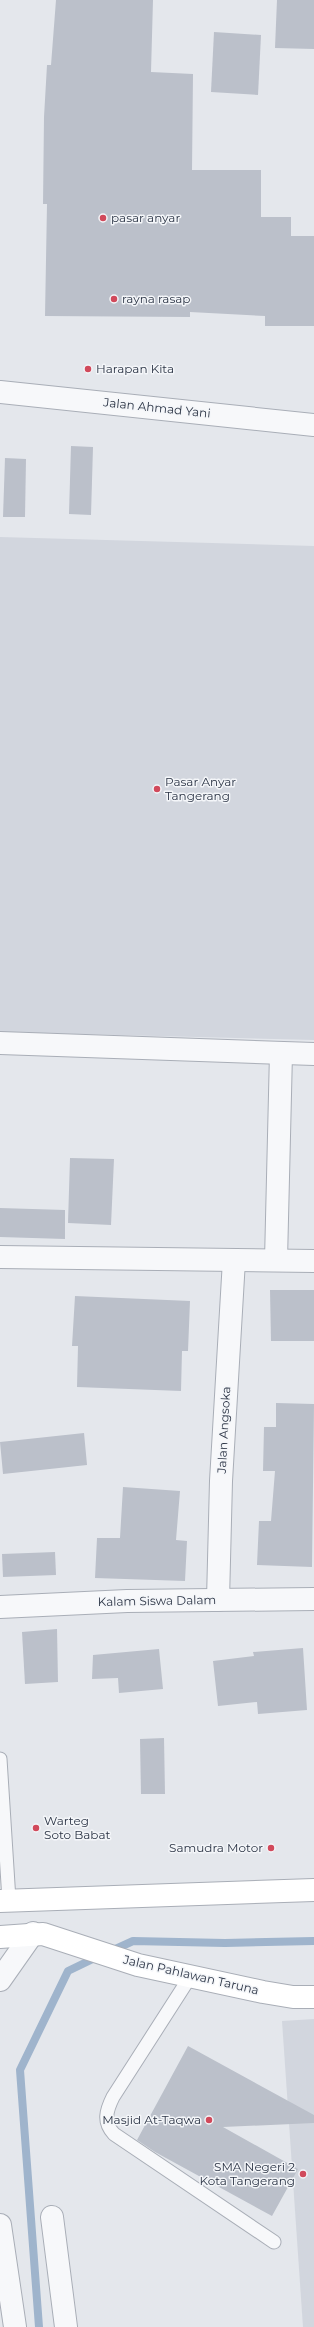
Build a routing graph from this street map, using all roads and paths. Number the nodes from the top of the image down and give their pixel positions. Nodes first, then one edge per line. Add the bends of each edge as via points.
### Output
1 (0, 392) edge
2 (314, 425) edge
3 (0, 1042) edge
4 (281, 1053) junction
5 (314, 1054) edge
6 (0, 1257) edge
7 (234, 1260) junction
8 (276, 1260) junction
9 (314, 1261) edge
10 (314, 1599) edge
11 (218, 1600) junction
12 (0, 1607) edge
13 (0, 1759) edge
14 (314, 1890) edge
15 (4, 1900) edge
16 (43, 1935) junction
17 (0, 1937) edge
18 (190, 1977) junction
19 (0, 1980) edge
20 (314, 1997) edge
21 (52, 2217) dead end
22 (0, 2225) edge
23 (274, 2242) dead end
24 (16, 2327) edge
25 (66, 2327) edge

1 - 2 street, Jalan Ahmad Yani
3 - 4 street
4 - 5 street
4 - 8 street
6 - 7 street
7 - 8 street
7 - 11 street, Jalan Angsoka via 221,1481
8 - 9 street
10 - 11 street, Kalam Siswa Dalam
11 - 12 street, Kalam Siswa Dalam
13 - 15 lane
14 - 15 main road
16 - 17 main road, Jalan Pahlawan Taruna
16 - 18 main road, Jalan Pahlawan Taruna via 138,1965
16 - 19 street
18 - 20 main road, Jalan Pahlawan Taruna via 293,1997
18 - 23 lane via 113,2097 108,2107 106,2122 114,2134
21 - 25 street
22 - 24 street

